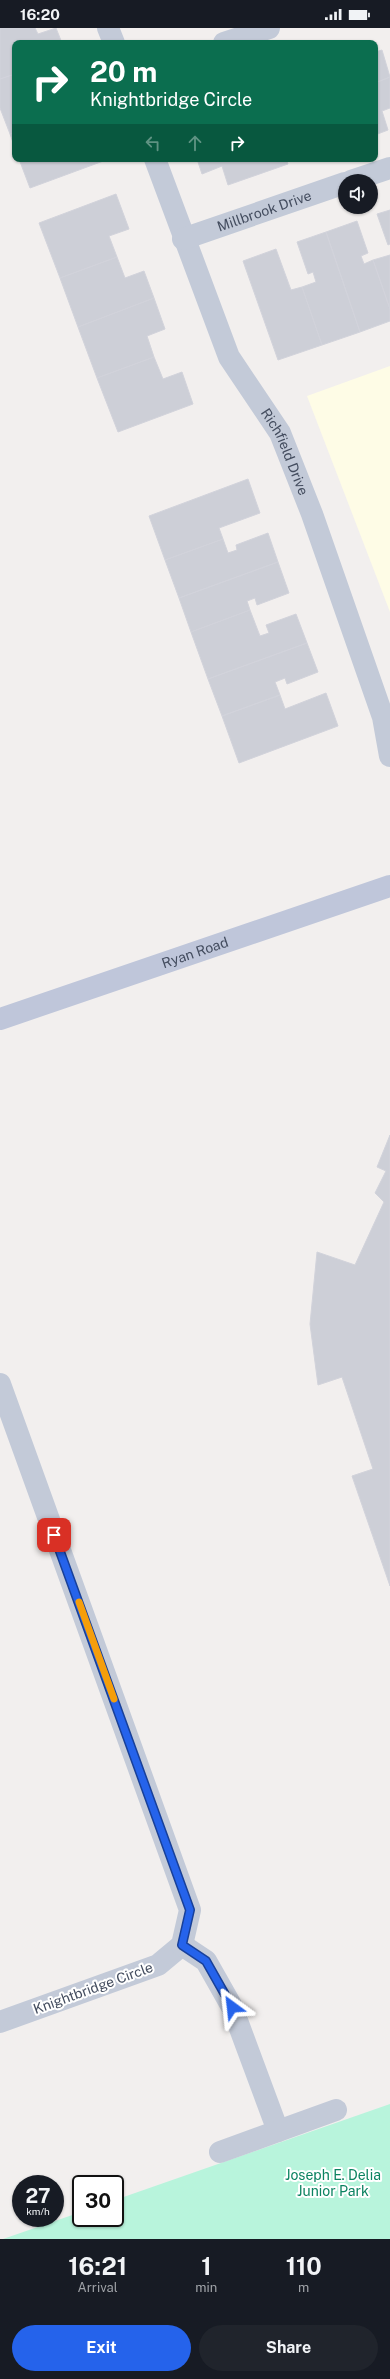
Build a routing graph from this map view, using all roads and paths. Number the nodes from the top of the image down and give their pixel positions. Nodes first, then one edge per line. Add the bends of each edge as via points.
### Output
1 (108, 28) edge
2 (269, 28) edge
3 (113, 40) edge
4 (233, 40) edge
5 (156, 162) edge
6 (390, 168) edge
7 (372, 174) edge
8 (338, 185) edge
9 (183, 239) junction
10 (390, 756) edge
11 (390, 886) edge
12 (0, 1019) edge
13 (0, 1384) edge
14 (182, 1945) junction
15 (0, 2022) edge
16 (336, 2110) dead end
17 (278, 2131) junction
18 (220, 2152) dead end

1 - 3 street
2 - 4 street
5 - 9 street, Richfield Drive
6 - 7 street
8 - 9 street, Millbrook Drive
9 - 10 street, Richfield Drive via 228,358 280,433 312,514 383,717
11 - 12 main road, Ryan Road
13 - 14 street via 190,1910
14 - 15 street, Knightbridge Circle via 158,1965
14 - 17 street via 206,1961 232,2007
16 - 17 street
17 - 18 street

